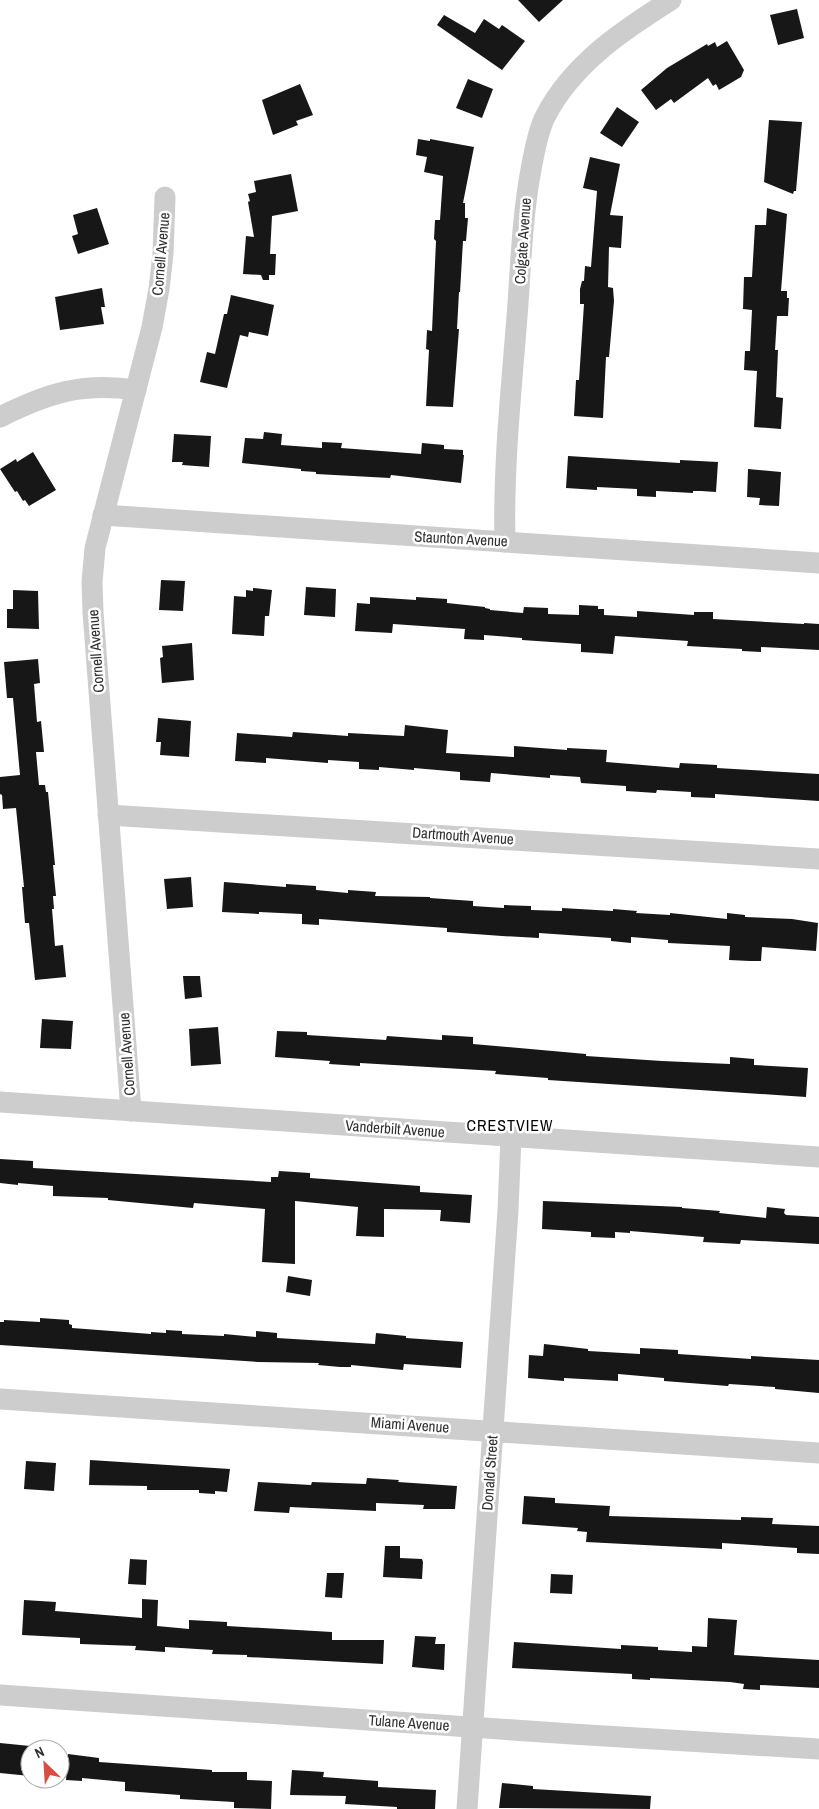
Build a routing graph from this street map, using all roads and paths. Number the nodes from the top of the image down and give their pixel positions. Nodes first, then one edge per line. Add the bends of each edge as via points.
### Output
1 (671, 0) edge
2 (165, 197) dead end
3 (136, 390) junction
4 (0, 417) edge
5 (103, 515) junction
6 (505, 542) junction
7 (819, 563) edge
8 (108, 815) junction
9 (819, 859) edge
10 (0, 1102) edge
11 (131, 1111) junction
12 (511, 1137) junction
13 (819, 1157) edge
14 (0, 1399) edge
15 (493, 1432) junction
16 (819, 1453) edge
17 (0, 1695) edge
18 (473, 1727) junction
19 (819, 1749) edge
20 (467, 1809) edge

1 - 6 street, Colgate Avenue via 597,52 558,94 544,119 525,202 508,436
2 - 3 street, Cornell Avenue via 159,289
3 - 4 street via 111,386 70,390 28,403
3 - 5 street, Cornell Avenue
5 - 6 street, Staunton Avenue
5 - 8 street, Cornell Avenue via 95,548 92,582
6 - 7 street, Staunton Avenue
8 - 9 street, Dartmouth Avenue
8 - 11 street, Cornell Avenue
10 - 11 street, Vanderbilt Avenue
11 - 12 street, Vanderbilt Avenue
12 - 13 street, Vanderbilt Avenue
12 - 15 street, Donald Street
14 - 15 street, Miami Avenue
15 - 16 street, Miami Avenue
15 - 18 street, Donald Street
17 - 18 street, Tulane Avenue
18 - 19 street, Tulane Avenue
18 - 20 street, Donald Street

